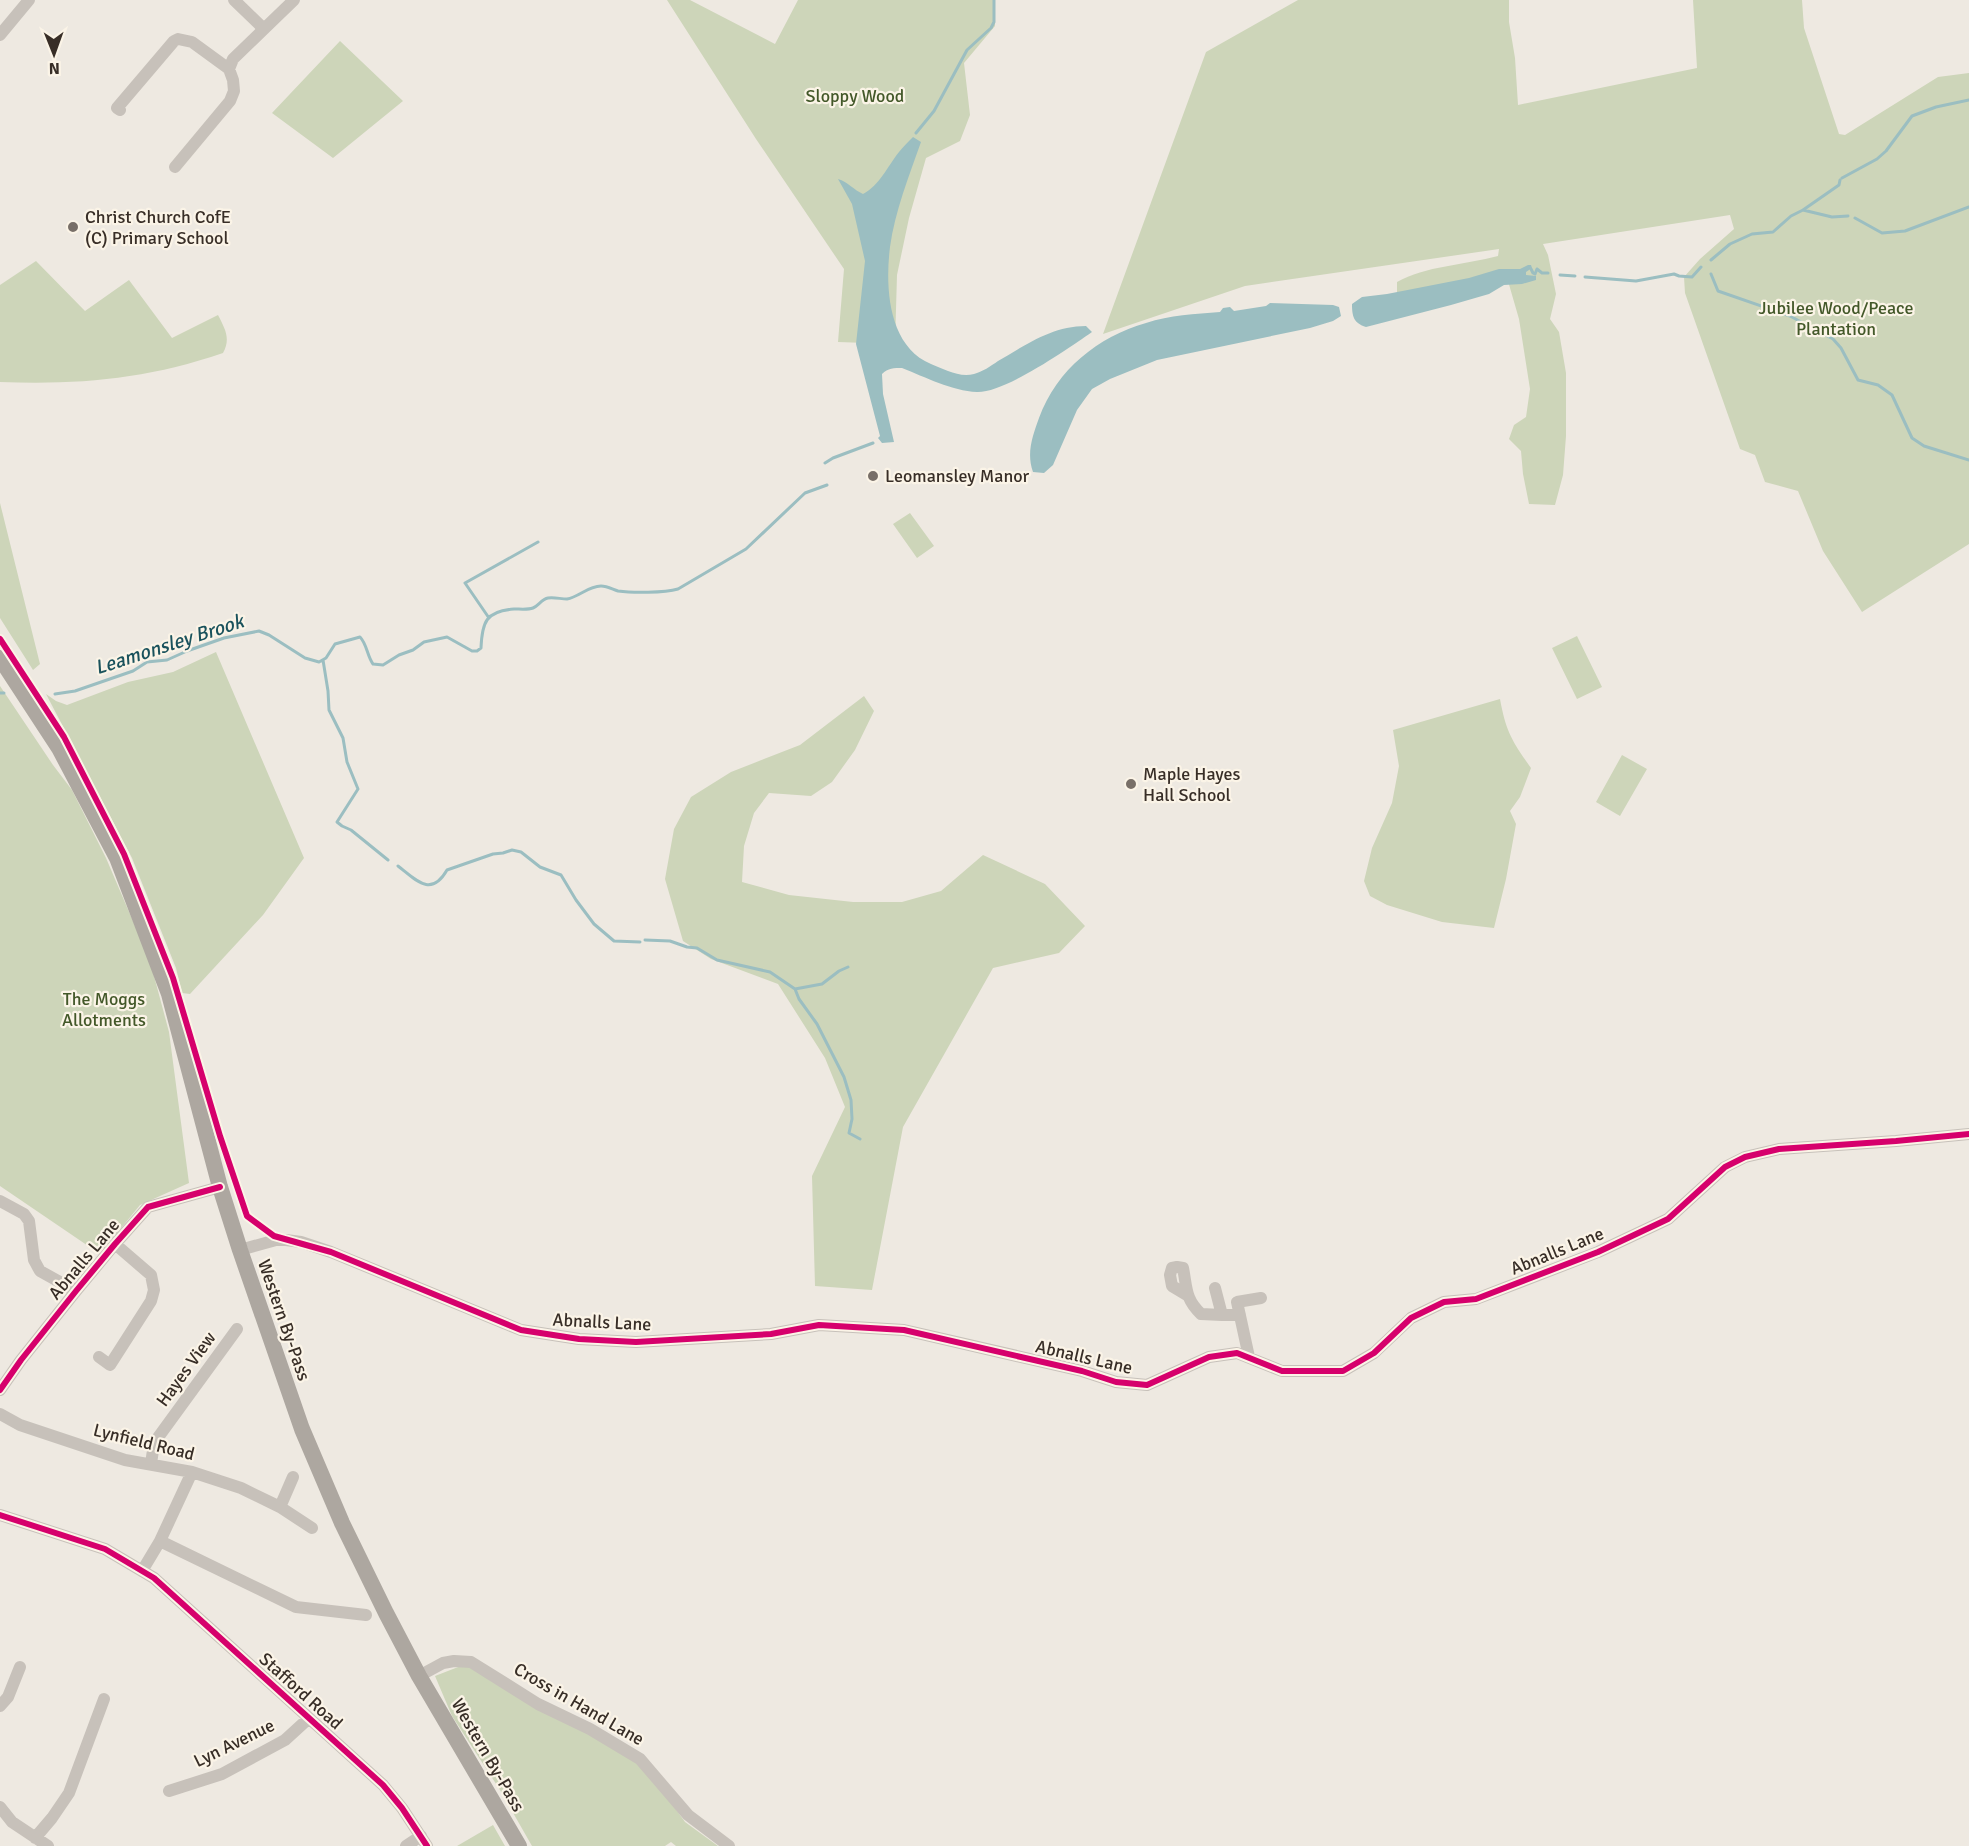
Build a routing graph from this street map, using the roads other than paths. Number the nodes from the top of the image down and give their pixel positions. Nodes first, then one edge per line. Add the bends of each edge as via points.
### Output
1 (29, 0) edge
2 (234, 0) edge
3 (294, 0) edge
4 (264, 28) junction
5 (0, 35) edge
6 (229, 69) junction
7 (117, 108) dead end
8 (182, 163) dead end
9 (0, 658) edge
10 (1969, 1134) edge
11 (220, 1186) junction
12 (0, 1201) edge
13 (115, 1244) junction
14 (240, 1250) junction
15 (1215, 1288) dead end
16 (76, 1291) junction
17 (1187, 1295) dead end
18 (1261, 1298) dead end
19 (1240, 1314) junction
20 (1222, 1315) junction
21 (237, 1329) dead end
22 (99, 1357) dead end
23 (1249, 1357) junction
24 (0, 1390) edge
25 (0, 1414) edge
26 (151, 1464) junction
27 (192, 1472) junction
28 (293, 1477) dead end
29 (280, 1507) junction
30 (0, 1515) edge
31 (312, 1528) dead end
32 (160, 1541) junction
33 (142, 1571) junction
34 (366, 1615) dead end
35 (20, 1667) dead end
36 (419, 1676) junction
37 (14, 1681) junction
38 (27, 1686) dead end
39 (0, 1706) edge
40 (105, 1708) dead end
41 (309, 1719) junction
42 (169, 1791) dead end
43 (0, 1807) edge
44 (35, 1838) junction
45 (424, 1841) edge
46 (48, 1846) edge
47 (406, 1846) edge
48 (519, 1846) edge
49 (729, 1846) edge

1 - 5 street
2 - 4 street
3 - 4 street
4 - 6 street via 233,59
6 - 7 street via 192,42 178,39
6 - 8 street via 234,91 230,101
9 - 11 highway, Western By-Pass via 59,747 117,858 169,994
10 - 23 street, Abnalls Lane via 1779,1149 1745,1157 1725,1167 1668,1219 1598,1252 1476,1299 1444,1302 1411,1318 1374,1353 1342,1371 1282,1371
11 - 13 street, Abnalls Lane via 148,1207
11 - 14 highway, Western By-Pass
12 - 16 street via 29,1221 34,1260 40,1271
13 - 16 street, Abnalls Lane
13 - 22 street via 151,1275 154,1290 110,1365
14 - 23 street, Abnalls Lane via 276,1240 301,1242 521,1330 579,1339 678,1340 771,1334 819,1325 904,1330 1116,1382 1147,1385 1209,1357 1237,1353
14 - 36 highway, Western By-Pass via 302,1429 342,1523
15 - 20 street
16 - 24 street, Abnalls Lane
17 - 20 street via 1201,1314
18 - 19 street via 1237,1302
19 - 20 street
19 - 23 street
21 - 26 street, Hayes View via 154,1443
25 - 26 street, Lynfield Road via 20,1425
26 - 27 street, Lynfield Road
27 - 29 street, Lynfield Road via 241,1488
27 - 32 street
28 - 29 street
29 - 31 street, Lynfield Road
30 - 33 street, Stafford Road via 105,1550
32 - 33 street
32 - 34 street via 296,1607
33 - 41 street, Stafford Road via 167,1589
35 - 37 street
36 - 48 highway, Western By-Pass
36 - 49 street, Cross in Hand Lane via 454,1661 471,1662 538,1704 640,1759 688,1815
37 - 38 street
37 - 39 street
40 - 44 street via 69,1793
41 - 42 street, Lyn Avenue via 285,1740 222,1773
41 - 45 street, Stafford Road via 383,1785
43 - 44 street via 12,1822
44 - 46 street
45 - 47 street

